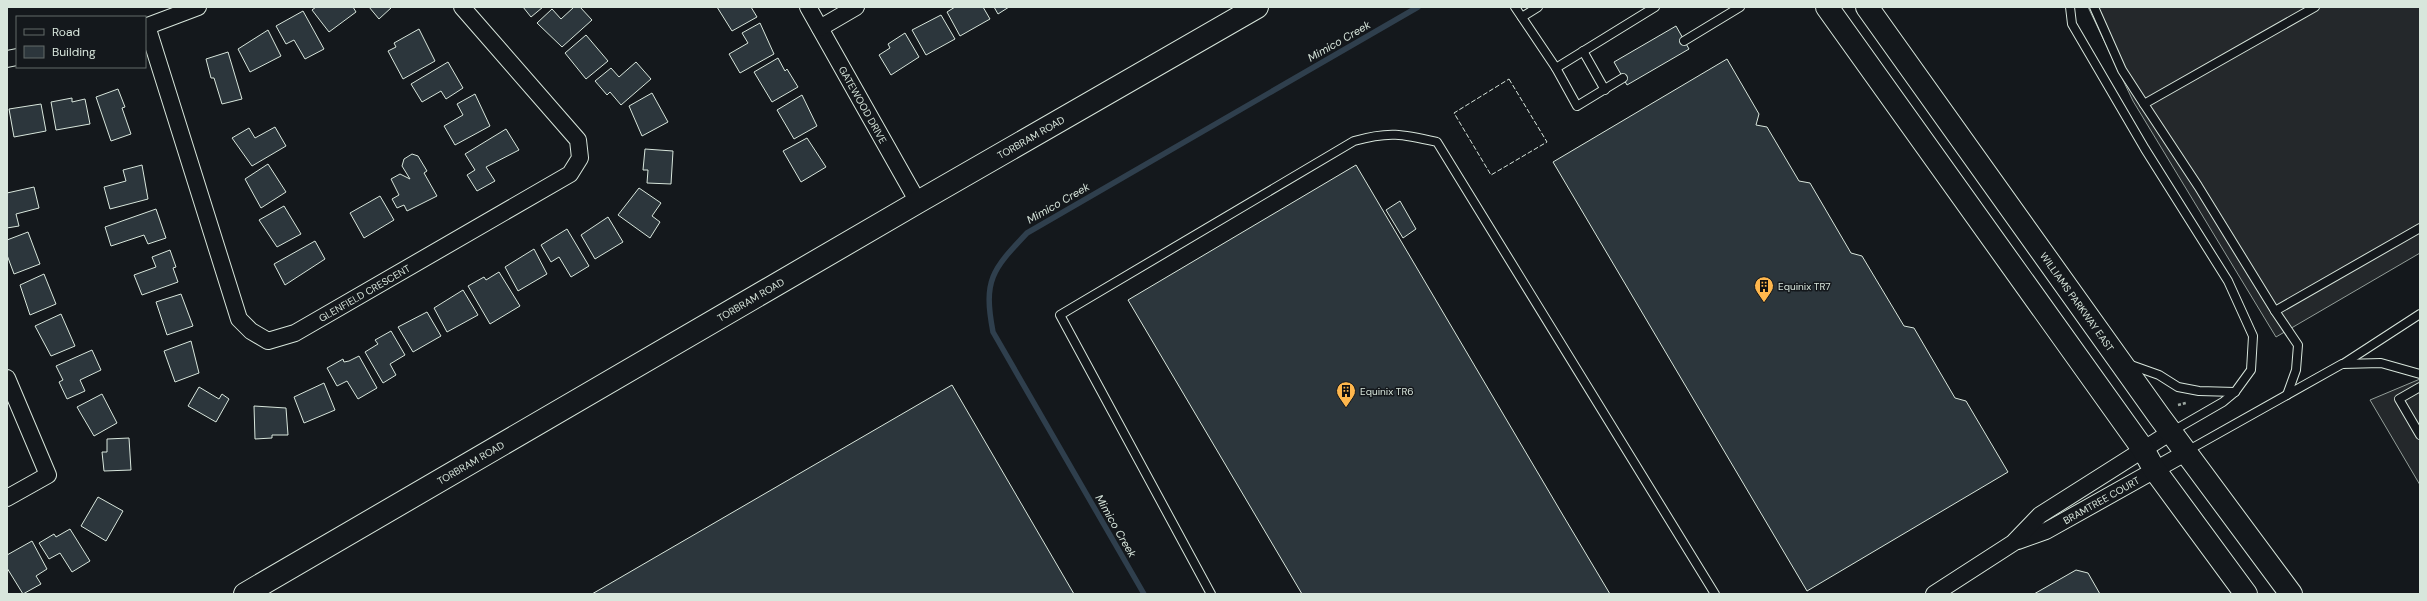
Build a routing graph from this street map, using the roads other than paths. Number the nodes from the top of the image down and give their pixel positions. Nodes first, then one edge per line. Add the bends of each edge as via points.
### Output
1 (198, 7) edge
2 (462, 7) edge
3 (808, 7) edge
4 (856, 7) edge
5 (1257, 7) edge
6 (1515, 7) edge
7 (1538, 7) edge
8 (1655, 7) edge
9 (1740, 7) edge
10 (1827, 7) edge
11 (1867, 7) edge
12 (2070, 7) edge
13 (2094, 7) edge
14 (2315, 7) edge
15 (1522, 17) junction
16 (146, 26) edge
17 (820, 28) junction
18 (1684, 41) dead end
19 (1583, 51) junction
20 (1556, 68) junction
21 (1623, 78) dead end
22 (1605, 90) junction
23 (2144, 104) junction
24 (918, 202) junction
25 (2420, 228) edge
26 (2275, 311) junction
27 (2420, 314) edge
28 (2120, 362) junction
29 (2342, 364) junction
30 (2420, 374) edge
31 (7, 378) edge
32 (2420, 387) edge
33 (2235, 392) junction
34 (2287, 395) junction
35 (2172, 432) junction
36 (2420, 435) edge
37 (2143, 450) junction
38 (2187, 452) junction
39 (2154, 469) junction
40 (7, 498) edge
41 (2013, 543) junction
42 (244, 594) edge
43 (1210, 594) edge
44 (1715, 594) edge
45 (1934, 594) edge
46 (2246, 594) edge
47 (2291, 594) edge

1 - 16 street
2 - 16 street, GLENFIELD CRESCENT via 578,140 580,158 570,174 295,333 268,342 239,319
3 - 17 street, GATEWOOD DRIVE
4 - 17 street
5 - 24 main road, TORBRAM ROAD
6 - 15 lane
7 - 15 lane
8 - 19 lane
9 - 18 lane
10 - 37 main road
11 - 28 main road, WILLIAMS PARKWAY EAST
12 - 33 lane via 2072,24 2145,149 2228,281 2253,336 2251,370
13 - 23 lane via 2122,70
14 - 23 lane
15 - 20 lane
17 - 24 street, GATEWOOD DRIVE
19 - 20 lane
19 - 22 lane
20 - 22 lane via 1577,106
21 - 22 lane
23 - 26 lane
24 - 42 main road, TORBRAM ROAD
25 - 26 lane
26 - 34 lane via 2298,345 2296,370
27 - 29 lane
28 - 33 lane via 2159,375 2178,388
28 - 35 main road, WILLIAMS PARKWAY EAST
29 - 30 lane via 2381,363
29 - 34 lane
31 - 40 street via 48,475
32 - 36 lane via 2399,399
33 - 35 lane via 2223,402
34 - 38 lane
35 - 37 street, BRAMTREE COURT
35 - 38 main road, WILLIAMS PARKWAY EAST
37 - 39 main road
37 - 41 street, BRAMTREE COURT via 2040,515
38 - 39 street, BRAMTREE COURT
38 - 47 main road, WILLIAMS PARKWAY EAST
39 - 41 street, BRAMTREE COURT via 2046,531
39 - 46 main road
41 - 45 street, BRAMTREE COURT
43 - 44 lane via 1060,315 1354,141 1378,134 1403,134 1437,142

